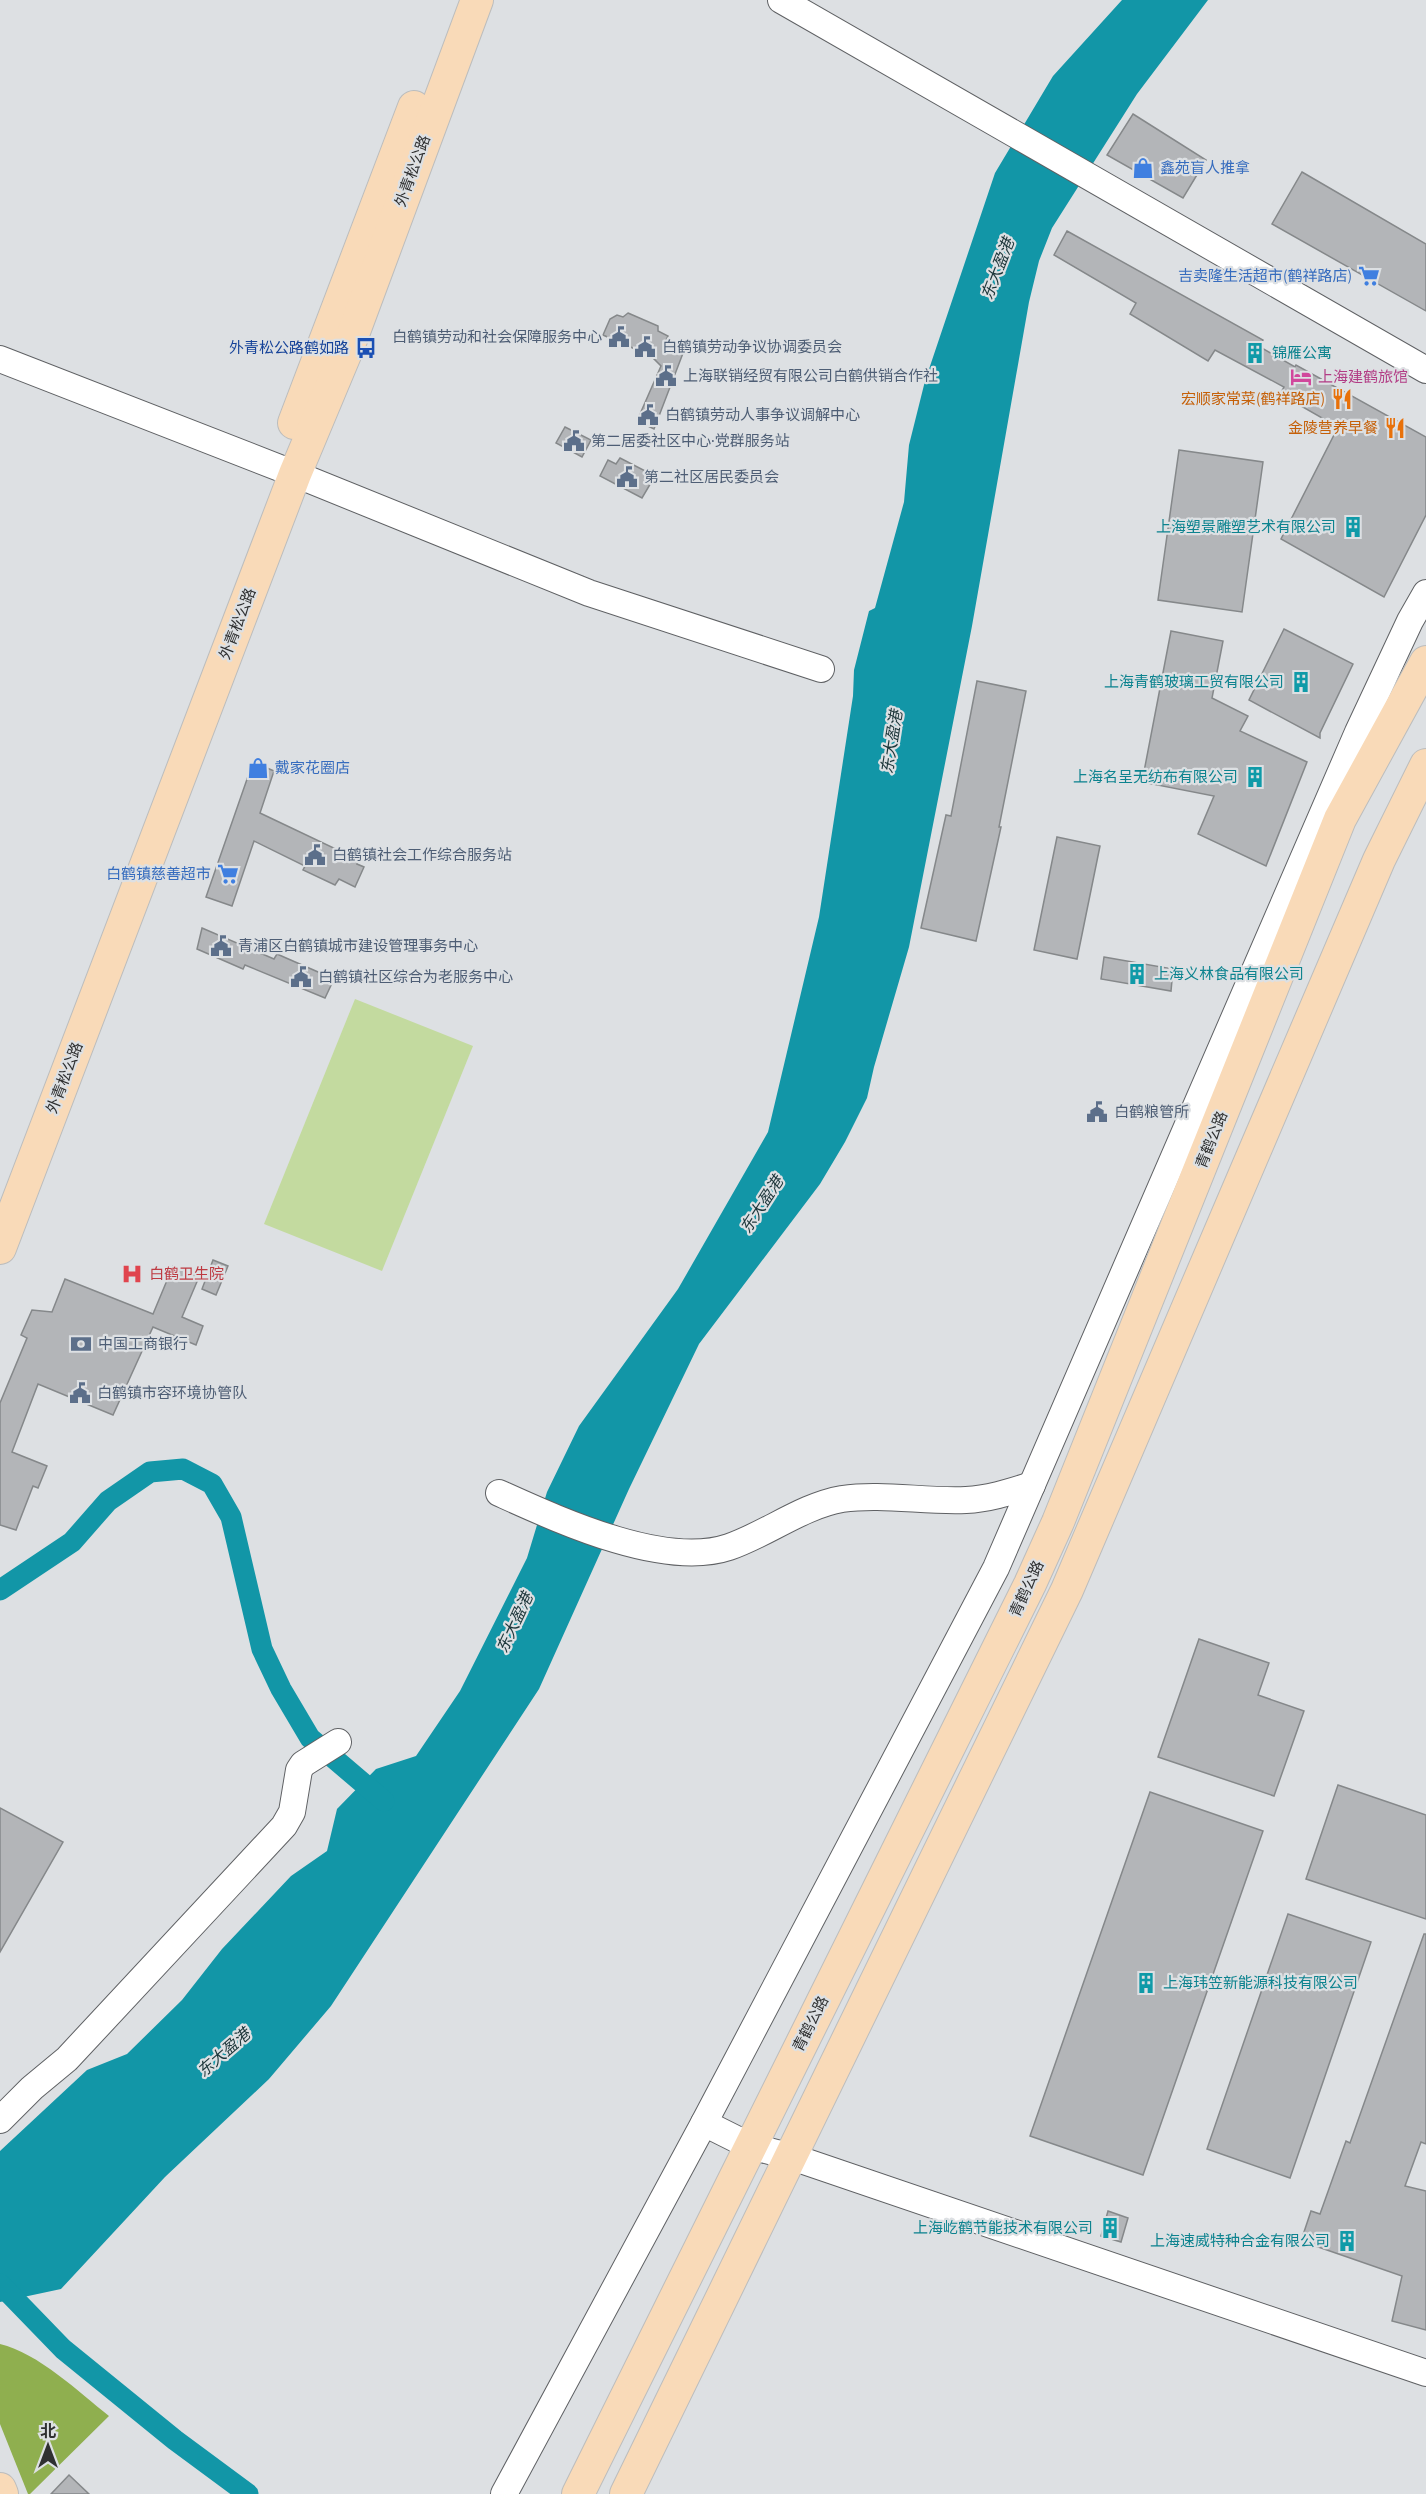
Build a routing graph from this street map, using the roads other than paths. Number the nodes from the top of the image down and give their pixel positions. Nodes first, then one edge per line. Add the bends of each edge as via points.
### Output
1 (455, 0) edge
2 (477, 0) edge
3 (781, 0) edge
4 (0, 359) edge
5 (1426, 370) edge
6 (286, 470) junction
7 (1426, 592) edge
8 (1426, 662) edge
9 (821, 669) dead end
10 (1426, 765) edge
11 (0, 1190) edge
12 (0, 1248) edge
13 (499, 1492) dead end
14 (1028, 1495) junction
15 (338, 1742) dead end
16 (0, 2120) edge
17 (704, 2122) junction
18 (750, 2146) junction
19 (792, 2157) junction
20 (1426, 2373) edge
21 (0, 2488) edge
22 (2, 2494) edge
23 (504, 2494) edge
24 (578, 2494) edge
25 (626, 2494) edge

1 - 6 main road, 外青松公路
2 - 6 main road, 外青松公路 via 349,345
3 - 5 street
4 - 6 street
6 - 9 street via 589,593
6 - 11 main road, 外青松公路
6 - 12 main road, 外青松公路
7 - 14 street via 1358,732
8 - 18 main road, 青鹤公路 via 1340,819 1030,1584
10 - 19 main road via 1379,860 1067,1590
13 - 14 street via 623,1542 673,1552 706,1553 842,1499 966,1500
14 - 17 street via 996,1568
15 - 16 street via 303,1764 292,1812 284,1826 66,2059
17 - 18 street
17 - 23 street
18 - 19 street
18 - 24 main road, 青鹤公路
19 - 20 street
19 - 25 main road
21 - 22 main road

